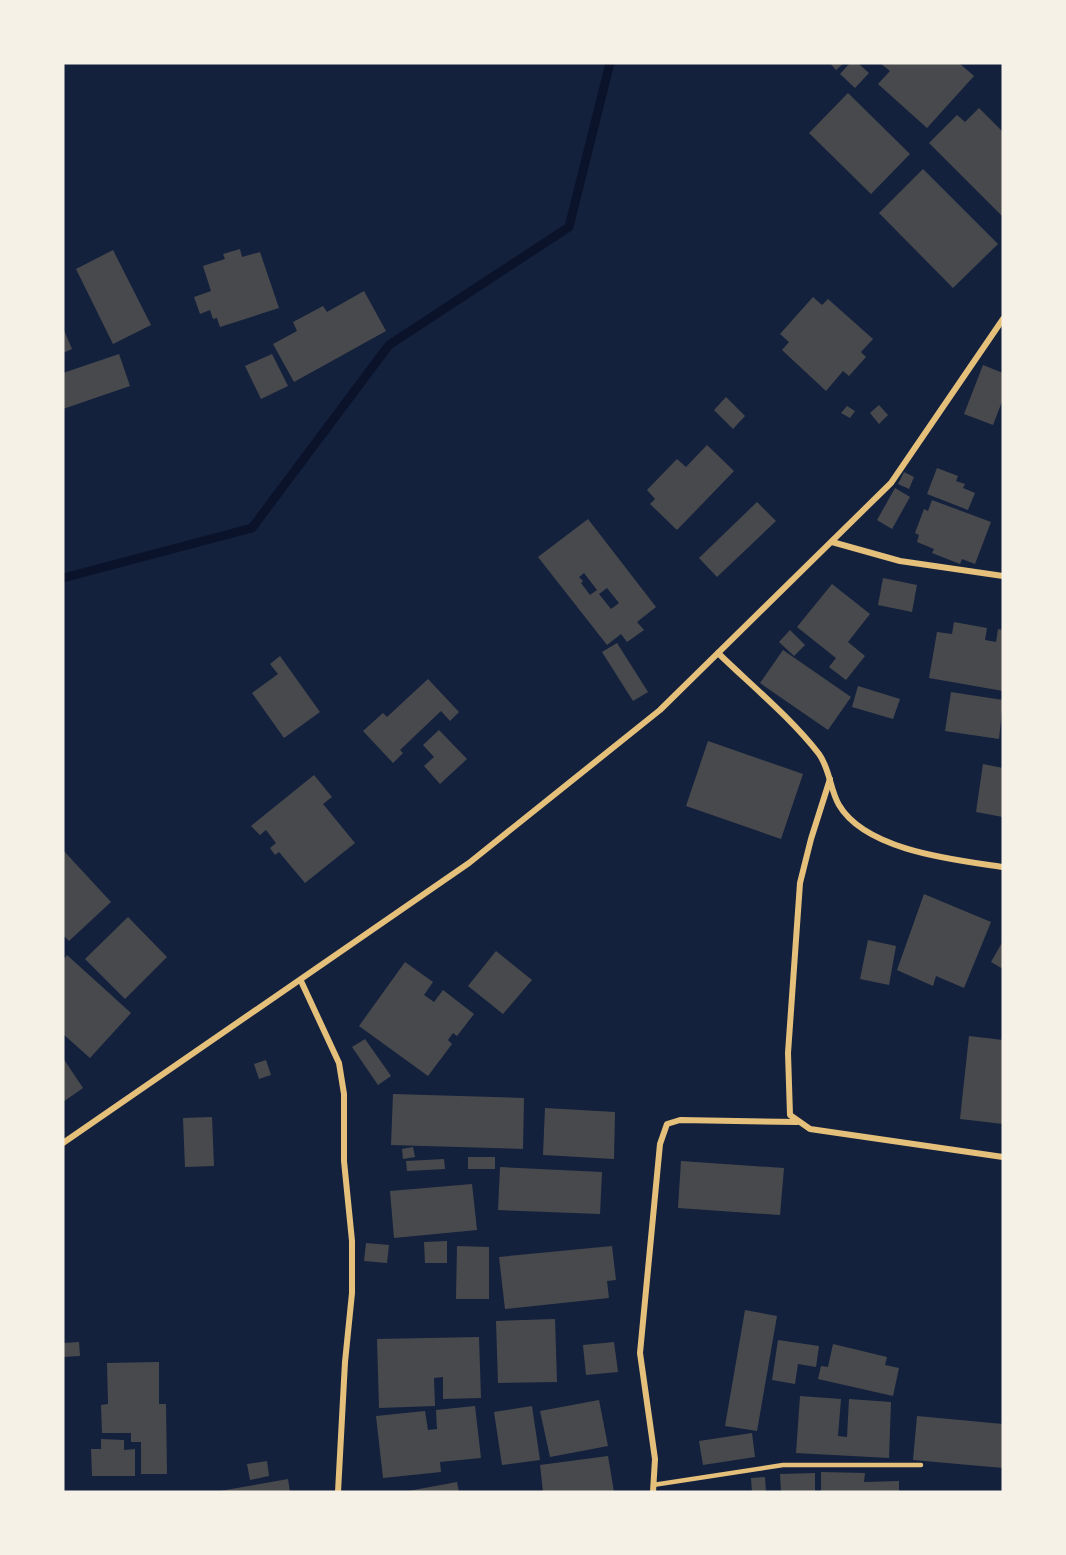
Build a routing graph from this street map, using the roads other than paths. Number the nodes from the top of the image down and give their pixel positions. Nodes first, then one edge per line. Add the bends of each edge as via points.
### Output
1 (1003, 319) edge
2 (832, 542) junction
3 (1003, 576) edge
4 (718, 653) junction
5 (830, 779) junction
6 (1003, 867) edge
7 (301, 981) junction
8 (797, 1122) junction
9 (63, 1143) edge
10 (1003, 1157) edge
11 (921, 1465) dead end
12 (653, 1489) edge
13 (338, 1492) edge

1 - 2 street via 891,483
2 - 3 street via 900,561
2 - 4 street
4 - 5 street via 821,756
4 - 7 street via 660,710 469,863
5 - 6 street via 840,806 856,824 878,837 947,859
5 - 8 street via 800,883 788,1053 790,1115
7 - 9 street
7 - 13 street via 339,1063 344,1094 352,1293
8 - 10 street via 810,1129
8 - 12 street via 680,1120 667,1124 660,1144 640,1353 655,1459
11 - 12 lane via 783,1465

